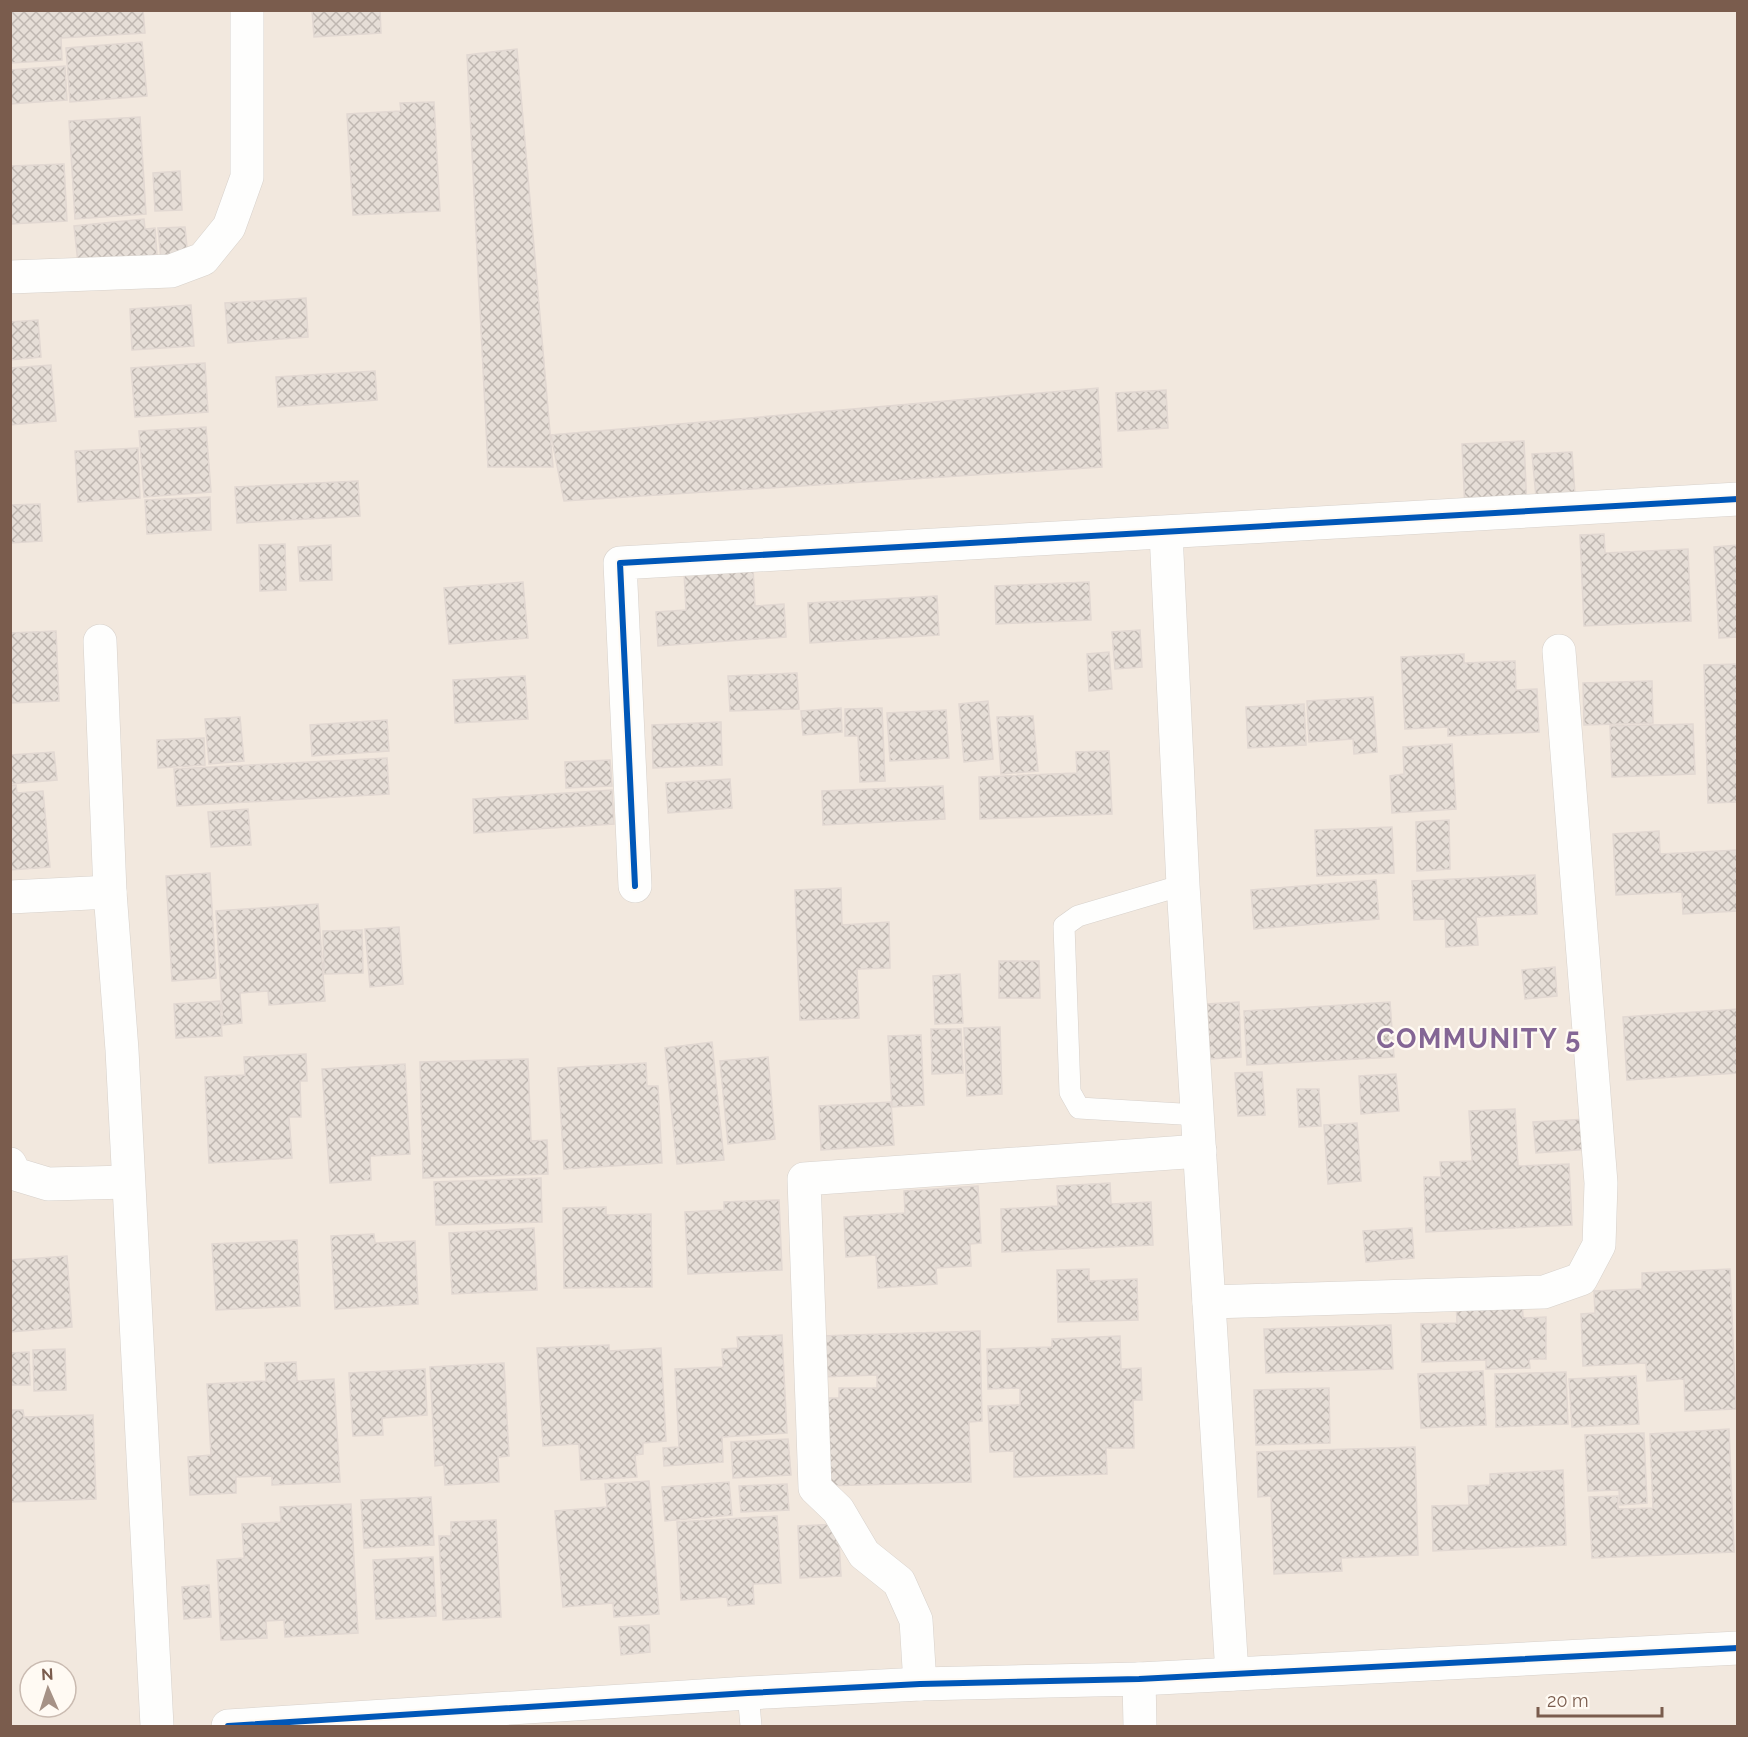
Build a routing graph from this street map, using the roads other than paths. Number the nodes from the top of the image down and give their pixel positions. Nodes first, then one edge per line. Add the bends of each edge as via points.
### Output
1 (248, 10) edge
2 (10, 277) edge
3 (1737, 499) edge
4 (1166, 533) junction
5 (99, 641) dead end
6 (1559, 651) dead end
7 (1184, 885) junction
8 (635, 886) dead end
9 (110, 892) junction
10 (10, 897) edge
11 (1198, 1115) junction
12 (1200, 1151) junction
13 (10, 1164) edge
14 (128, 1182) junction
15 (1209, 1302) junction
16 (1737, 1648) edge
17 (1232, 1674) junction
18 (1139, 1679) junction
19 (920, 1684) junction
20 (748, 1693) junction
21 (157, 1726) edge
22 (228, 1726) edge
23 (751, 1726) edge
24 (1140, 1726) edge

1 - 2 street via 247,177 229,226 203,259 171,271
3 - 4 street
4 - 7 street
4 - 8 street via 620,563
5 - 9 street
6 - 15 street via 1601,1183 1599,1245 1581,1279 1544,1292
7 - 11 street
7 - 11 lane via 1078,916 1064,926 1070,1092 1080,1108
9 - 10 street
9 - 14 street
11 - 12 street
12 - 15 street
12 - 19 street via 804,1179 815,1488 838,1510 864,1554 898,1582 916,1620
13 - 14 street via 15,1174 48,1184
14 - 21 street
15 - 17 street
16 - 17 street
17 - 18 street
18 - 19 street
18 - 24 street
19 - 20 street
20 - 22 street
20 - 23 lane

